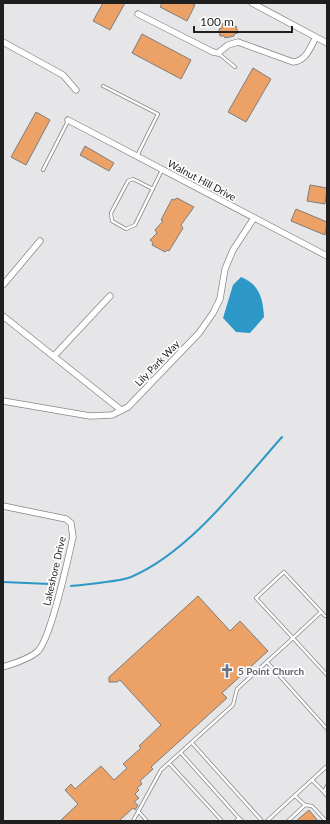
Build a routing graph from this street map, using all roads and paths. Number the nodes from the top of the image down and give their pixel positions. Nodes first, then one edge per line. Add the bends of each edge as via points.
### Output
1 (252, 3) edge
2 (138, 14) dead end
3 (316, 37) junction
4 (3, 42) edge
5 (327, 43) edge
6 (218, 53) junction
7 (235, 67) dead end
8 (103, 86) dead end
9 (76, 90) dead end
10 (68, 120) joint
11 (137, 156) junction
12 (43, 170) dead end
13 (163, 170) junction
14 (153, 189) junction
15 (254, 218) junction
16 (40, 241) dead end
17 (327, 256) edge
18 (3, 285) edge
19 (110, 296) dead end
20 (3, 316) edge
21 (54, 356) junction
22 (3, 401) edge
23 (121, 410) junction
24 (3, 506) edge
25 (321, 612) junction
26 (326, 617) edge
27 (293, 638) junction
28 (267, 662) junction
29 (3, 668) edge
30 (327, 675) edge
31 (327, 729) edge
32 (192, 743) junction
33 (180, 753) junction
34 (169, 763) junction
35 (327, 766) edge
36 (312, 780) junction
37 (327, 786) edge
38 (324, 792) junction
39 (295, 796) junction
40 (327, 796) edge
41 (305, 805) junction
42 (138, 811) junction
43 (239, 818) junction
44 (133, 821) edge
45 (147, 821) edge
46 (222, 821) edge
47 (236, 821) edge
48 (242, 821) edge
49 (262, 821) edge
50 (267, 821) edge
51 (288, 821) edge
52 (326, 821) edge

1 - 3 street
2 - 6 street
3 - 5 street
3 - 6 street via 303,59 298,62 238,42 228,45
4 - 9 street via 63,75
6 - 7 lane
8 - 11 lane via 158,114
10 - 11 street, Walnut Hill Drive
10 - 12 lane
11 - 13 street, Walnut Hill Drive
13 - 14 lane
13 - 15 street, Walnut Hill Drive
14 - 14 lane via 135,225 126,229 112,221 111,213 128,181 133,179
15 - 17 street, Walnut Hill Drive
15 - 23 street, Lily Park Way via 233,250 225,269 220,299 213,313 199,333 128,407
16 - 18 street
19 - 21 street
20 - 21 street
21 - 23 street
22 - 23 street, Lily Park Way via 90,416 112,415
24 - 29 street, Lakeshore Drive via 66,519 71,523 73,537 50,626 38,651
25 - 26 lane
25 - 27 lane
25 - 27 lane via 284,572 256,598
27 - 28 lane
27 - 30 lane
28 - 31 lane
28 - 32 lane via 237,689 233,705
32 - 33 lane
32 - 49 lane
33 - 34 lane
33 - 43 lane
34 - 42 lane via 161,770
34 - 46 lane
35 - 36 lane
36 - 38 lane
36 - 39 lane
37 - 38 lane
38 - 40 lane
39 - 41 lane
39 - 50 lane
41 - 51 lane
41 - 52 lane via 312,806
42 - 44 lane
42 - 45 lane
43 - 47 lane
43 - 48 lane

